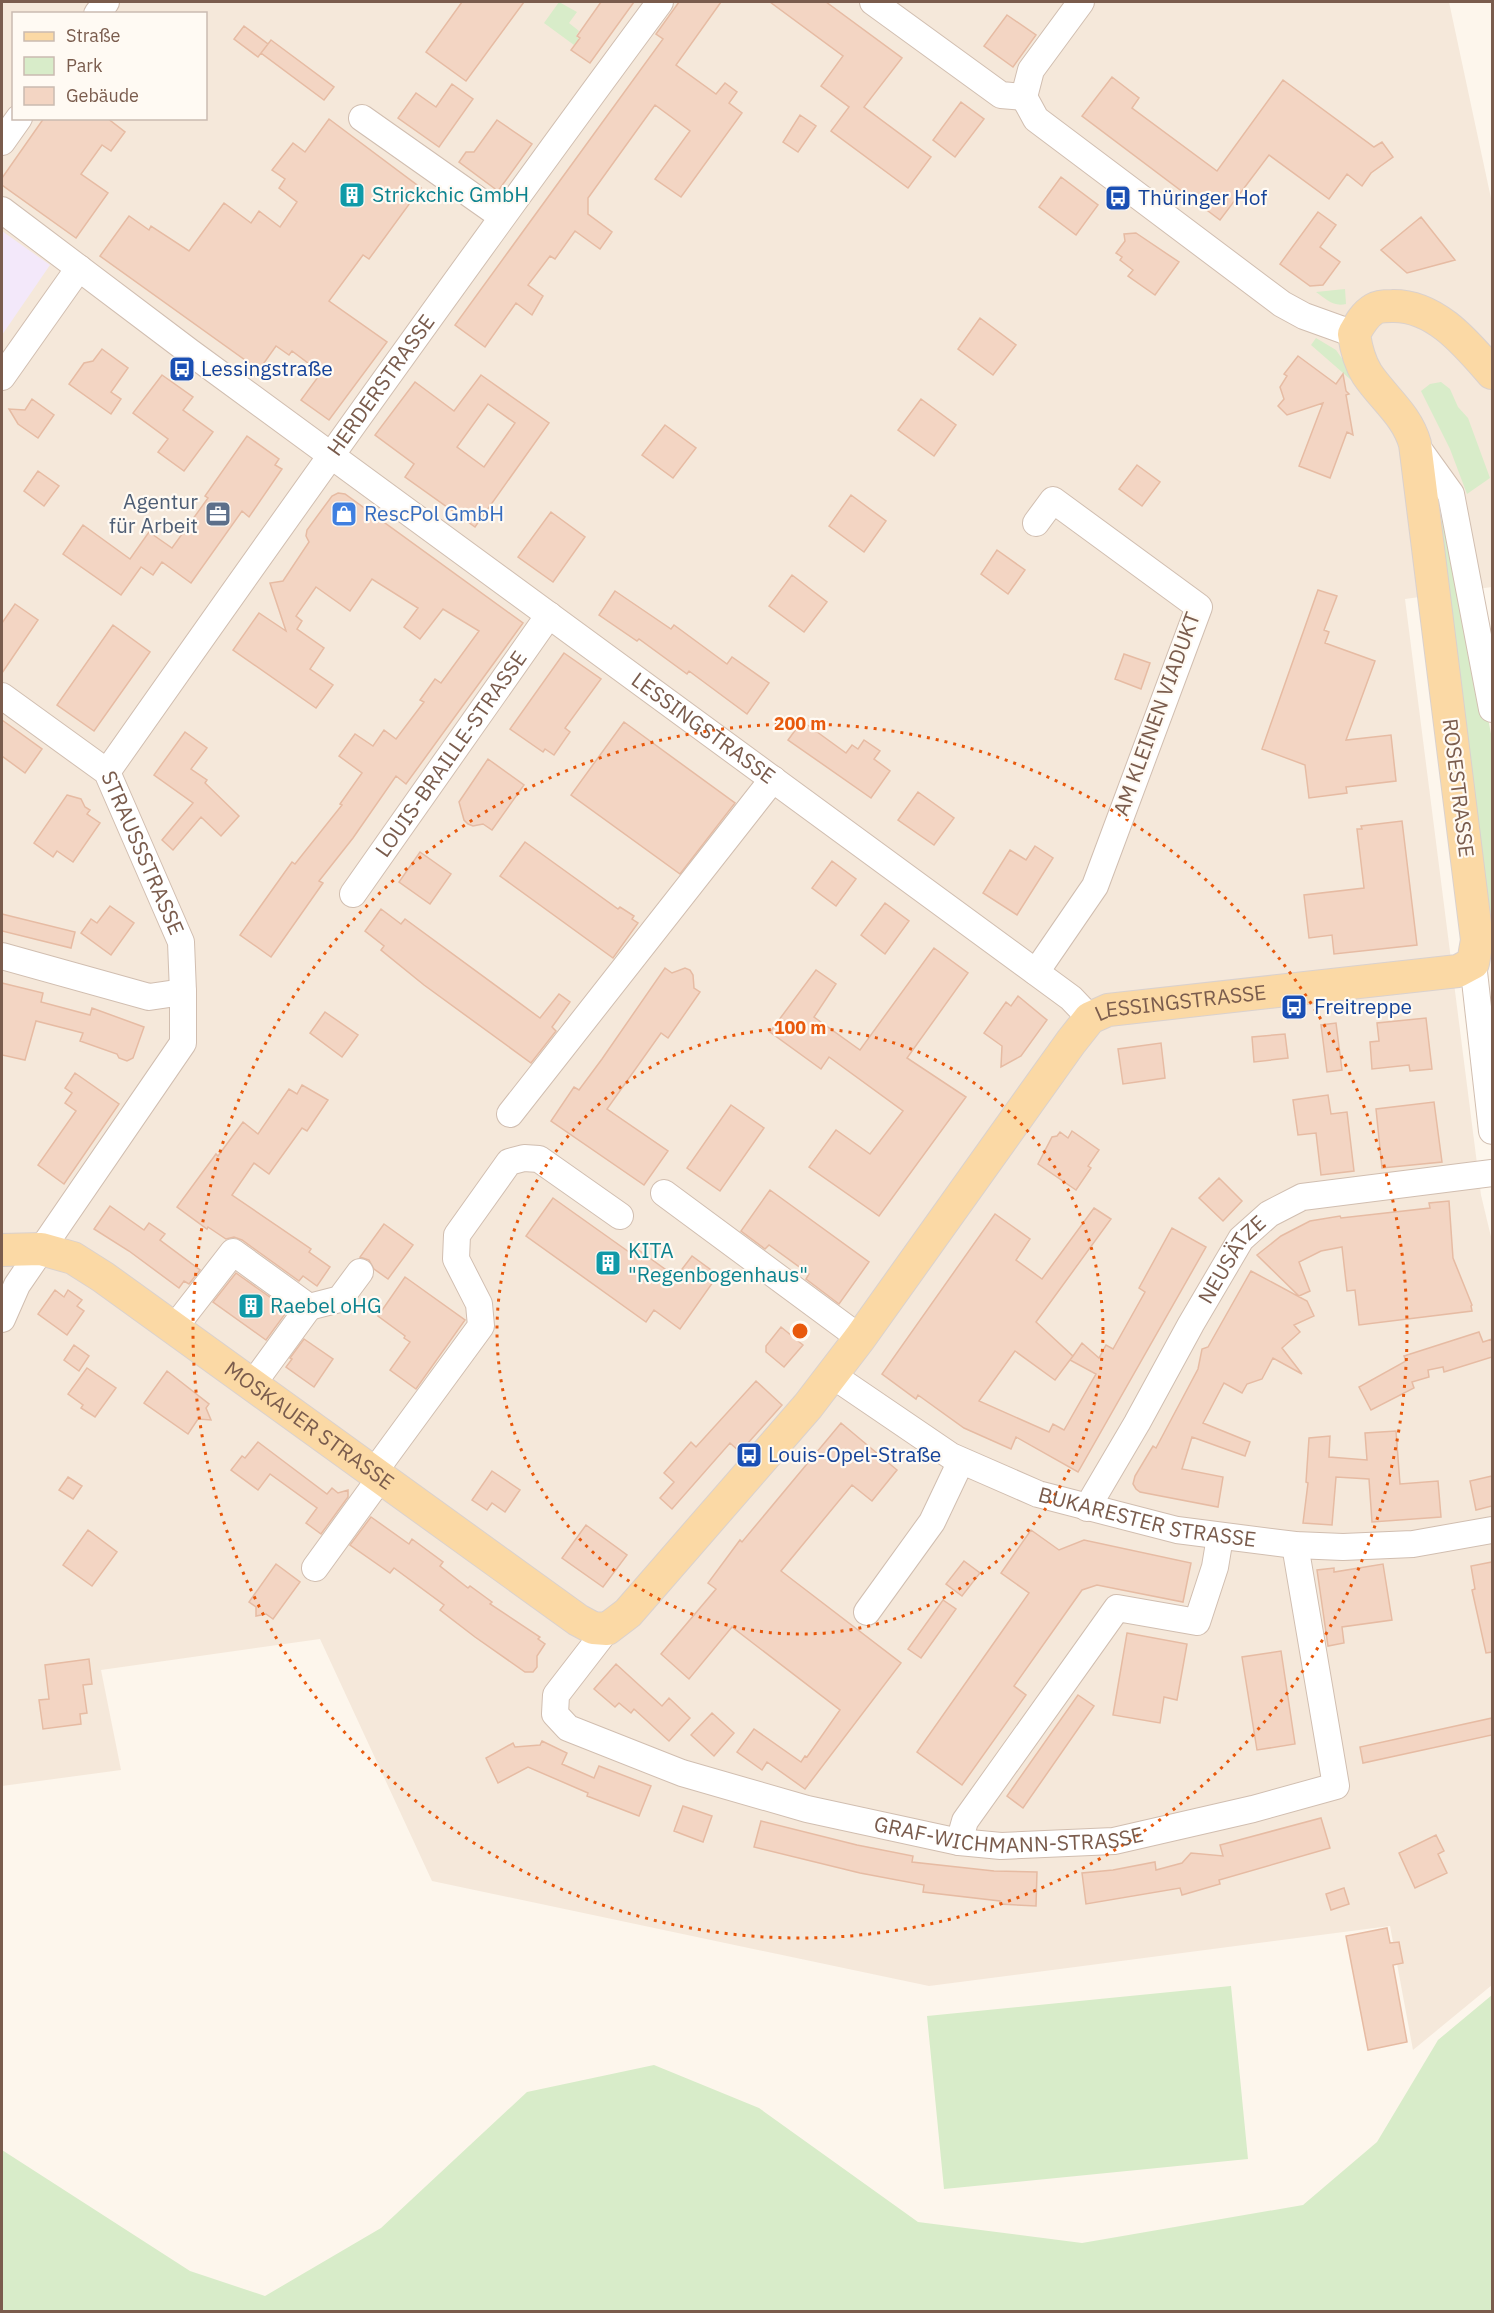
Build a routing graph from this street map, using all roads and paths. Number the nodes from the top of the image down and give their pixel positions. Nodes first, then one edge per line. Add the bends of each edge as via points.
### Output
1 (660, 2) edge
2 (873, 2) edge
3 (1081, 2) edge
4 (1024, 98) junction
5 (362, 118) dead end
6 (18, 120) edge
7 (2, 142) edge
8 (2, 210) edge
9 (501, 216) junction
10 (79, 268) junction
11 (1354, 334) junction
12 (1492, 373) edge
13 (2, 377) edge
14 (1415, 444) junction
15 (330, 454) junction
16 (1449, 461) dead end
17 (1451, 494) junction
18 (1036, 523) dead end
19 (549, 615) junction
20 (2, 696) edge
21 (1492, 709) edge
22 (107, 772) junction
23 (773, 779) junction
24 (353, 894) dead end
25 (2, 956) edge
26 (1473, 963) junction
27 (1036, 972) junction
28 (183, 992) junction
29 (1090, 1018) junction
30 (510, 1114) dead end
31 (1492, 1131) edge
32 (1492, 1173) edge
33 (664, 1193) dead end
34 (620, 1216) dead end
35 (41, 1249) junction
36 (2, 1250) edge
37 (360, 1272) dead end
38 (309, 1307) junction
39 (2, 1319) edge
40 (174, 1328) junction
41 (860, 1338) junction
42 (832, 1375) junction
43 (252, 1385) junction
44 (962, 1461) junction
45 (377, 1475) junction
46 (1087, 1508) junction
47 (1492, 1530) edge
48 (1221, 1537) junction
49 (1295, 1545) junction
50 (315, 1568) dead end
51 (867, 1612) dead end
52 (607, 1629) junction
53 (959, 1842) junction

1 - 9 street, HERDERSTRASSE
2 - 4 street via 1000,95
3 - 4 street via 1031,70
4 - 11 street via 1036,119 1282,304
5 - 9 street
6 - 7 street
8 - 10 street, LESSINGSTRASSE
9 - 15 street, HERDERSTRASSE
10 - 13 street
10 - 15 street, LESSINGSTRASSE
11 - 12 main road via 1376,307 1404,306 1429,314 1447,327
11 - 14 main road, ROSESTRASSE via 1367,374 1402,416
14 - 17 street
14 - 26 main road, ROSESTRASSE via 1477,940
15 - 19 street, LESSINGSTRASSE
15 - 22 street, HERDERSTRASSE
16 - 17 street
17 - 21 street
18 - 27 street, AM KLEINEN VIADUKT via 1053,500 1199,607 1095,886
19 - 23 street, LESSINGSTRASSE
19 - 24 street, LOUIS-BRAILLE-STRASSE
20 - 22 street, STRAUSSSTRASSE
22 - 28 street, STRAUSSSTRASSE via 181,942
23 - 27 street, LESSINGSTRASSE
23 - 30 street
25 - 28 street via 149,997
26 - 29 main road, LESSINGSTRASSE via 1458,971 1108,1010
26 - 31 street, ROSESTRASSE
27 - 29 street, LESSINGSTRASSE
28 - 35 street, STRAUSSSTRASSE via 183,1043
29 - 41 main road
32 - 46 street, NEUSÄTZE via 1302,1197 1269,1214 1240,1239
33 - 41 street
34 - 45 street via 539,1159 510,1162 457,1235 456,1259 479,1304 481,1326
35 - 36 main road, MOSKAUER STRASSE
35 - 39 street, STRAUSSSTRASSE via 17,1285
35 - 40 main road, MOSKAUER STRASSE via 73,1257
37 - 38 street via 340,1299
38 - 40 street via 233,1252
38 - 43 street
40 - 43 main road, MOSKAUER STRASSE
41 - 42 main road
42 - 44 street, BUKARESTER STRASSE
42 - 52 main road via 636,1604
43 - 45 main road, MOSKAUER STRASSE
44 - 46 street, BUKARESTER STRASSE via 1038,1494
44 - 51 street via 932,1522
45 - 50 street
45 - 52 main road, MOSKAUER STRASSE via 579,1620 592,1628
46 - 48 street, BUKARESTER STRASSE
47 - 49 street, BUKARESTER STRASSE via 1413,1544
48 - 49 street, BUKARESTER STRASSE
48 - 53 street via 1197,1622 1117,1608 965,1821
49 - 53 street, GRAF-WICHMANN-STRASSE via 1336,1786 1114,1841 1001,1846
52 - 53 street, GRAF-WICHMANN-STRASSE via 556,1695 555,1714 568,1728 681,1773 807,1809

